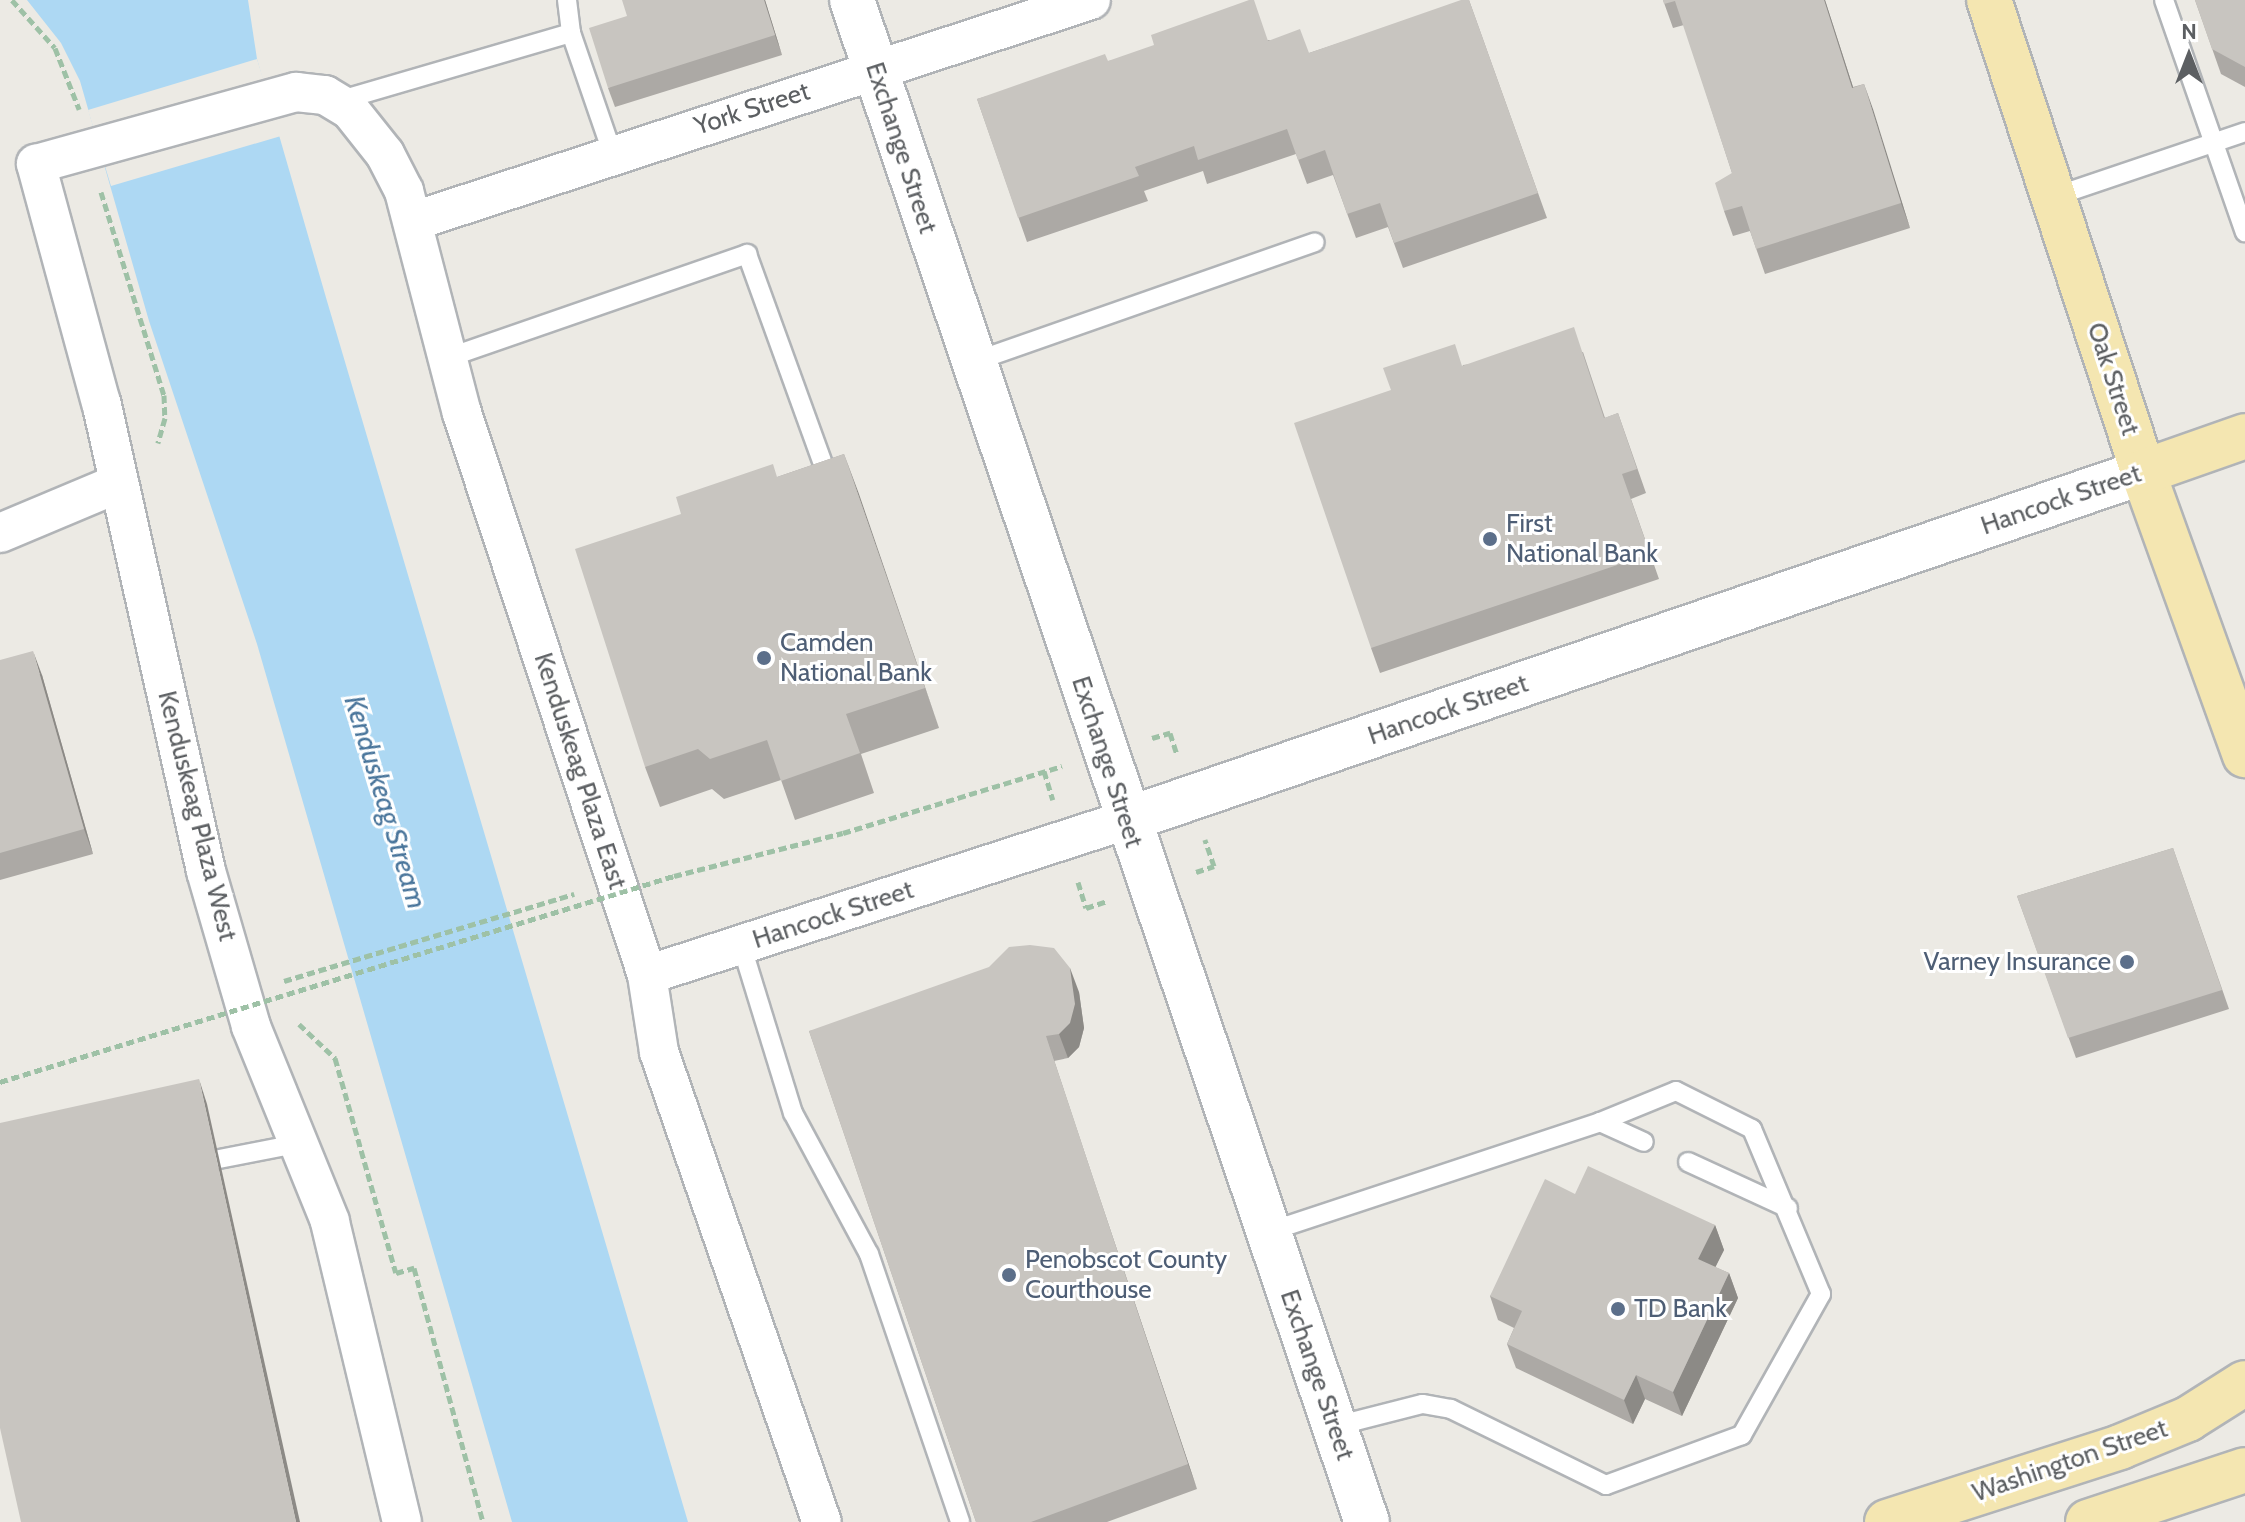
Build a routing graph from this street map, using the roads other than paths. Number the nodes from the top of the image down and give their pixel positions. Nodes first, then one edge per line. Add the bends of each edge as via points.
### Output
1 (567, 0) edge
2 (852, 0) edge
3 (1091, 0) edge
4 (1989, 0) edge
5 (2164, 0) edge
6 (571, 33) junction
7 (874, 69) junction
8 (338, 101) junction
9 (2245, 132) edge
10 (2213, 143) junction
11 (613, 155) junction
12 (2053, 197) junction
13 (414, 221) junction
14 (2245, 232) edge
15 (1315, 242) dead end
16 (447, 358) junction
17 (973, 362) junction
18 (2245, 436) edge
19 (823, 464) edge
20 (2143, 472) junction
21 (119, 483) junction
22 (0, 533) edge
23 (2245, 755) edge
24 (1126, 820) junction
25 (741, 944) junction
26 (647, 975) junction
27 (1600, 1122) junction
28 (1644, 1142) dead end
29 (301, 1143) junction
30 (219, 1159) edge
31 (1688, 1162) dead end
32 (1788, 1208) junction
33 (1267, 1232) junction
34 (2245, 1383) edge
35 (1336, 1426) junction
36 (2245, 1470) edge
37 (402, 1522) edge
38 (822, 1522) edge
39 (960, 1522) edge
40 (1367, 1522) edge
41 (1887, 1522) edge
42 (2088, 1522) edge

1 - 6 lane
2 - 7 street, Exchange Street
3 - 7 street, York Street
4 - 12 main road, Oak Street
5 - 10 lane
6 - 8 lane
6 - 11 lane
7 - 11 street, York Street
7 - 17 street, Exchange Street
8 - 13 street, Kenduskeag Plaza East via 385,154
8 - 21 street, Kenduskeag Plaza West via 296,92 269,97 36,164
9 - 10 lane
10 - 12 lane
10 - 14 lane
11 - 13 street, York Street
12 - 20 main road, Oak Street
13 - 16 street, Kenduskeag Plaza East
15 - 17 lane
16 - 19 lane via 747,254
16 - 26 street, Kenduskeag Plaza East
17 - 24 street, Exchange Street
18 - 20 main road, Hancock Street
20 - 23 main road, Oak Street
20 - 24 street, Hancock Street
21 - 22 street
21 - 29 street, Kenduskeag Plaza West via 206,871 251,1026
24 - 25 street, Hancock Street
24 - 33 street, Exchange Street
25 - 26 street, Hancock Street
25 - 39 lane via 793,1113 869,1254
26 - 38 street, Kenduskeag Plaza East via 659,1052
27 - 28 lane
27 - 32 lane via 1676,1091 1752,1129
27 - 33 lane
29 - 30 lane
29 - 37 street, Kenduskeag Plaza West via 340,1256
31 - 32 lane
32 - 35 lane via 1821,1294 1742,1435 1606,1485 1451,1409 1422,1404
33 - 35 street, Exchange Street
34 - 41 main road, Washington Street via 2188,1419 2120,1447
35 - 40 street, Exchange Street
36 - 42 main road

